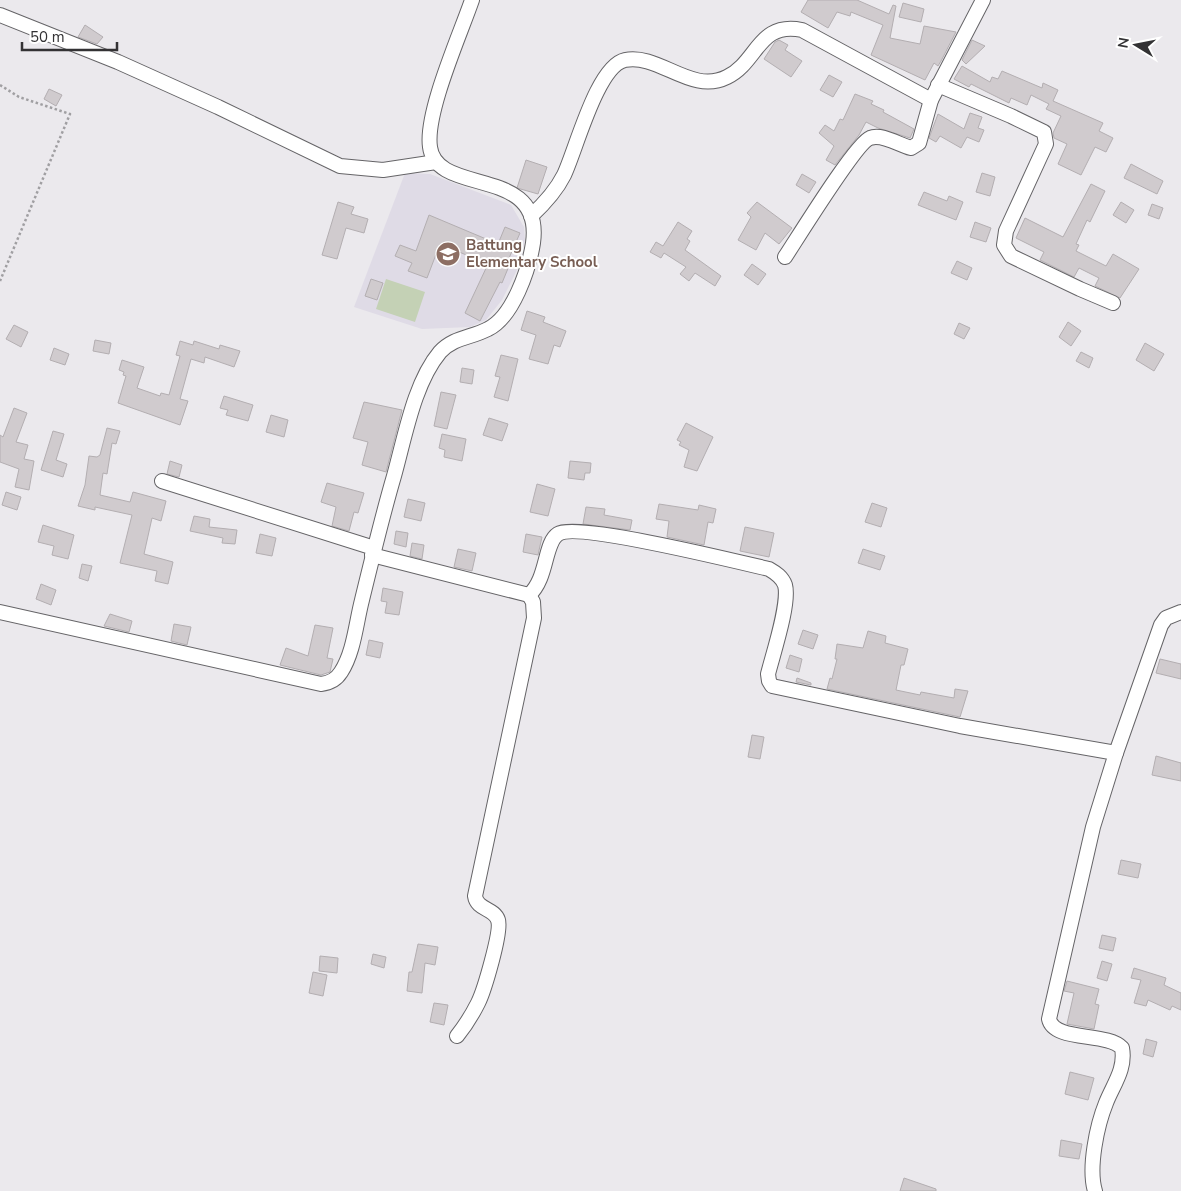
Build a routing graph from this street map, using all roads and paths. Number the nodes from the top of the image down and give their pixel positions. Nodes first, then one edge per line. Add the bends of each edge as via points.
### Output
1 (472, 0) edge
2 (983, 0) edge
3 (0, 15) edge
4 (0, 85) edge
5 (938, 85) junction
6 (930, 100) junction
7 (436, 162) junction
8 (531, 216) junction
9 (785, 257) dead end
10 (0, 281) edge
11 (1113, 303) dead end
12 (162, 481) dead end
13 (373, 552) junction
14 (529, 595) junction
15 (0, 612) edge
16 (1181, 612) edge
17 (1116, 753) junction
18 (457, 1036) dead end
19 (1095, 1191) edge

1 - 7 street via 434,108 429,134 430,150
2 - 5 street
3 - 7 street via 118,62 340,166 383,170
4 - 10 path via 19,97 70,114
5 - 6 street
5 - 11 street via 1044,132 1046,144 1006,231 1004,245 1011,256
6 - 8 street via 793,28 774,31 729,76 717,81 693,80 634,60 623,60 606,73 555,192
6 - 9 street via 919,143 911,148 879,137 866,140 846,164
7 - 8 street via 447,170 522,199
8 - 13 street via 533,243 513,302 501,319 488,329 451,342 431,364 420,388
12 - 13 street
13 - 14 street
13 - 15 street via 346,663 334,680 327,684
14 - 17 street via 541,580 552,541 558,534 566,532 621,538 769,569 778,573 785,584 786,598 768,674 772,686 960,726
14 - 18 street via 534,618 475,896 478,904 496,915 498,936 479,1001
16 - 17 street via 1166,618 1158,631
17 - 19 street via 1090,836 1049,1019 1059,1031 1113,1042 1122,1048 1120,1073 1101,1118 1092,1170

